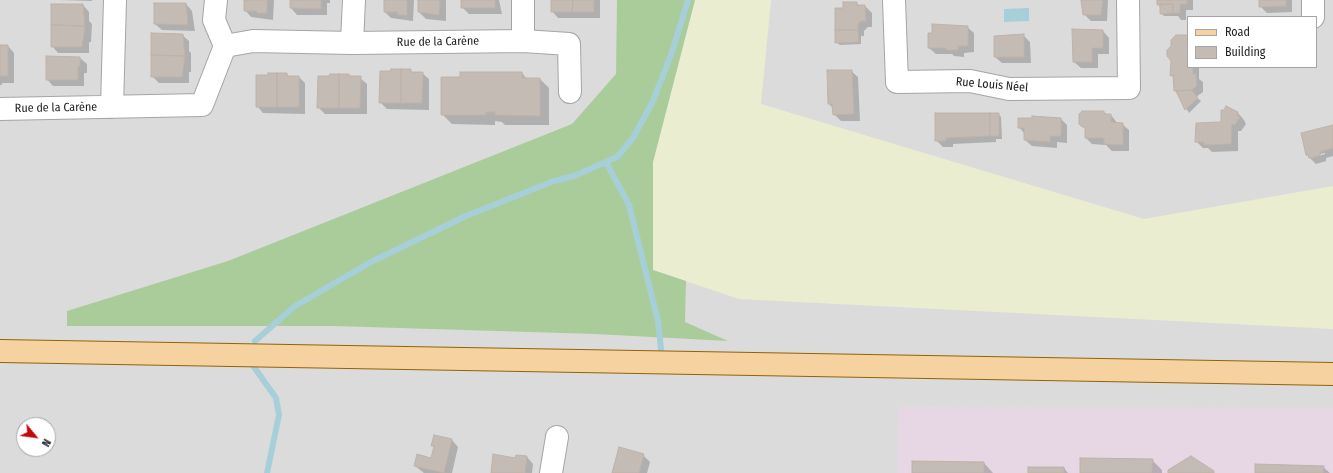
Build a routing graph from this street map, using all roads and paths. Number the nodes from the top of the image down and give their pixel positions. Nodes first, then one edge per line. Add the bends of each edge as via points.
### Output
1 (115, 0) edge
2 (216, 0) edge
3 (354, 0) edge
4 (523, 0) edge
5 (894, 0) edge
6 (1128, 0) edge
7 (1313, 0) edge
8 (1313, 16) edge
9 (523, 41) junction
10 (352, 43) junction
11 (225, 46) junction
12 (570, 92) dead end
13 (112, 107) junction
14 (0, 109) edge
15 (0, 351) edge
16 (1333, 374) edge
17 (557, 437) dead end
18 (551, 473) edge

1 - 13 street, Rue de la Carène
2 - 11 street via 214,20
3 - 10 street
4 - 9 street
5 - 6 street, Rue Louis Néel via 897,82 970,80 1009,89 1129,88
7 - 8 street
9 - 10 street, Rue de la Carène
9 - 12 street, Rue de la Carène via 569,44
10 - 11 street, Rue de la Carène via 253,41
11 - 13 street, Rue de la Carène via 202,105
13 - 14 street, Rue de la Carène
15 - 16 main road
17 - 18 street

